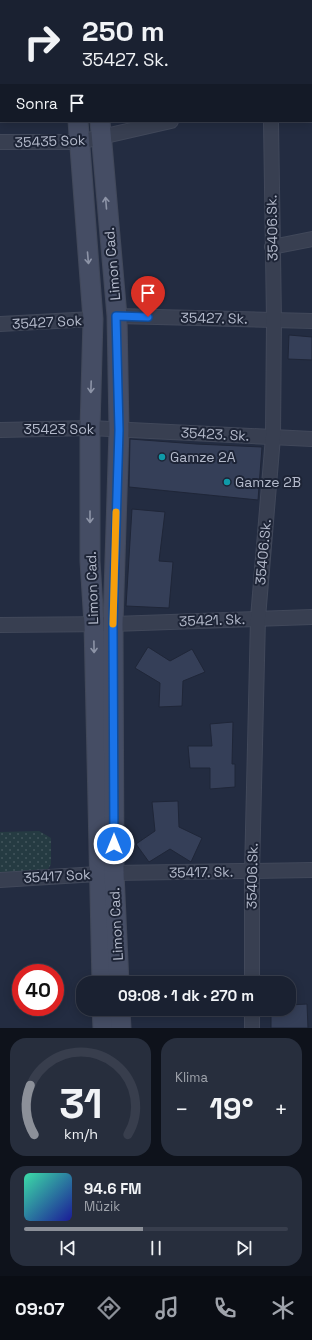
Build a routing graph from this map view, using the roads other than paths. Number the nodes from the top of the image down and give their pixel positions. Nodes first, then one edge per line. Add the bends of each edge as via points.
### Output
1 (78, 122) edge
2 (162, 122) edge
3 (271, 122) edge
4 (100, 129) edge
5 (0, 142) edge
6 (79, 142) junction
7 (312, 238) edge
8 (272, 247) junction
9 (116, 316) junction
10 (93, 319) junction
11 (274, 320) junction
12 (312, 320) edge
13 (0, 324) edge
14 (90, 428) junction
15 (0, 430) edge
16 (119, 430) junction
17 (273, 437) junction
18 (312, 439) edge
19 (312, 617) edge
20 (258, 618) junction
21 (94, 624) junction
22 (113, 624) junction
23 (0, 625) edge
24 (312, 870) edge
25 (252, 872) junction
26 (107, 874) junction
27 (0, 880) edge
28 (102, 976) edge
29 (118, 976) edge
30 (252, 976) edge
31 (102, 1016) edge
32 (120, 1016) edge
33 (252, 1016) edge
34 (103, 1028) edge
35 (121, 1028) edge
36 (252, 1028) edge

1 - 6 street, Limon Cad.
2 - 4 street, 35435 Sok
3 - 8 street, 35406.Sk.
4 - 6 street, 35435 Sok
9 -> 4 street, Limon Cad.
5 - 6 street, 35435 Sok
6 -> 10 street, Limon Cad.
7 - 8 street
8 - 11 street, 35406.Sk.
9 - 11 street, 35427. Sk.
9 - 16 street, Limon Cad.
10 - 13 street, 35427 Sok
10 -> 14 street, Limon Cad.
11 - 12 street, 35427. Sk.
11 - 17 street, 35406.Sk.
14 - 15 street, 35423 Sok
14 - 16 street, 35423 Sok
14 -> 21 street, Limon Cad. via 90,561
16 - 17 street, 35423. Sk.
16 - 22 street, Limon Cad.
17 - 18 street, 35423. Sk.
17 - 20 street, 35406.Sk.
19 - 20 street, 35421. Sk.
20 - 22 street, 35421. Sk.
20 - 25 street, 35406.Sk.
21 - 22 street, 35421. Sk.
21 - 23 street, 35421. Sk.
21 -> 26 street, Limon Cad.
22 - 26 street, Limon Cad.
24 - 25 street, 35417. Sk.
25 - 26 street, 35417. Sk.
25 - 30 street, 35406.Sk.
26 - 27 street, 35417 Sok
26 - 28 street, Limon Cad.
26 - 29 street, Limon Cad.
31 - 34 street
32 - 35 street
33 - 36 street

